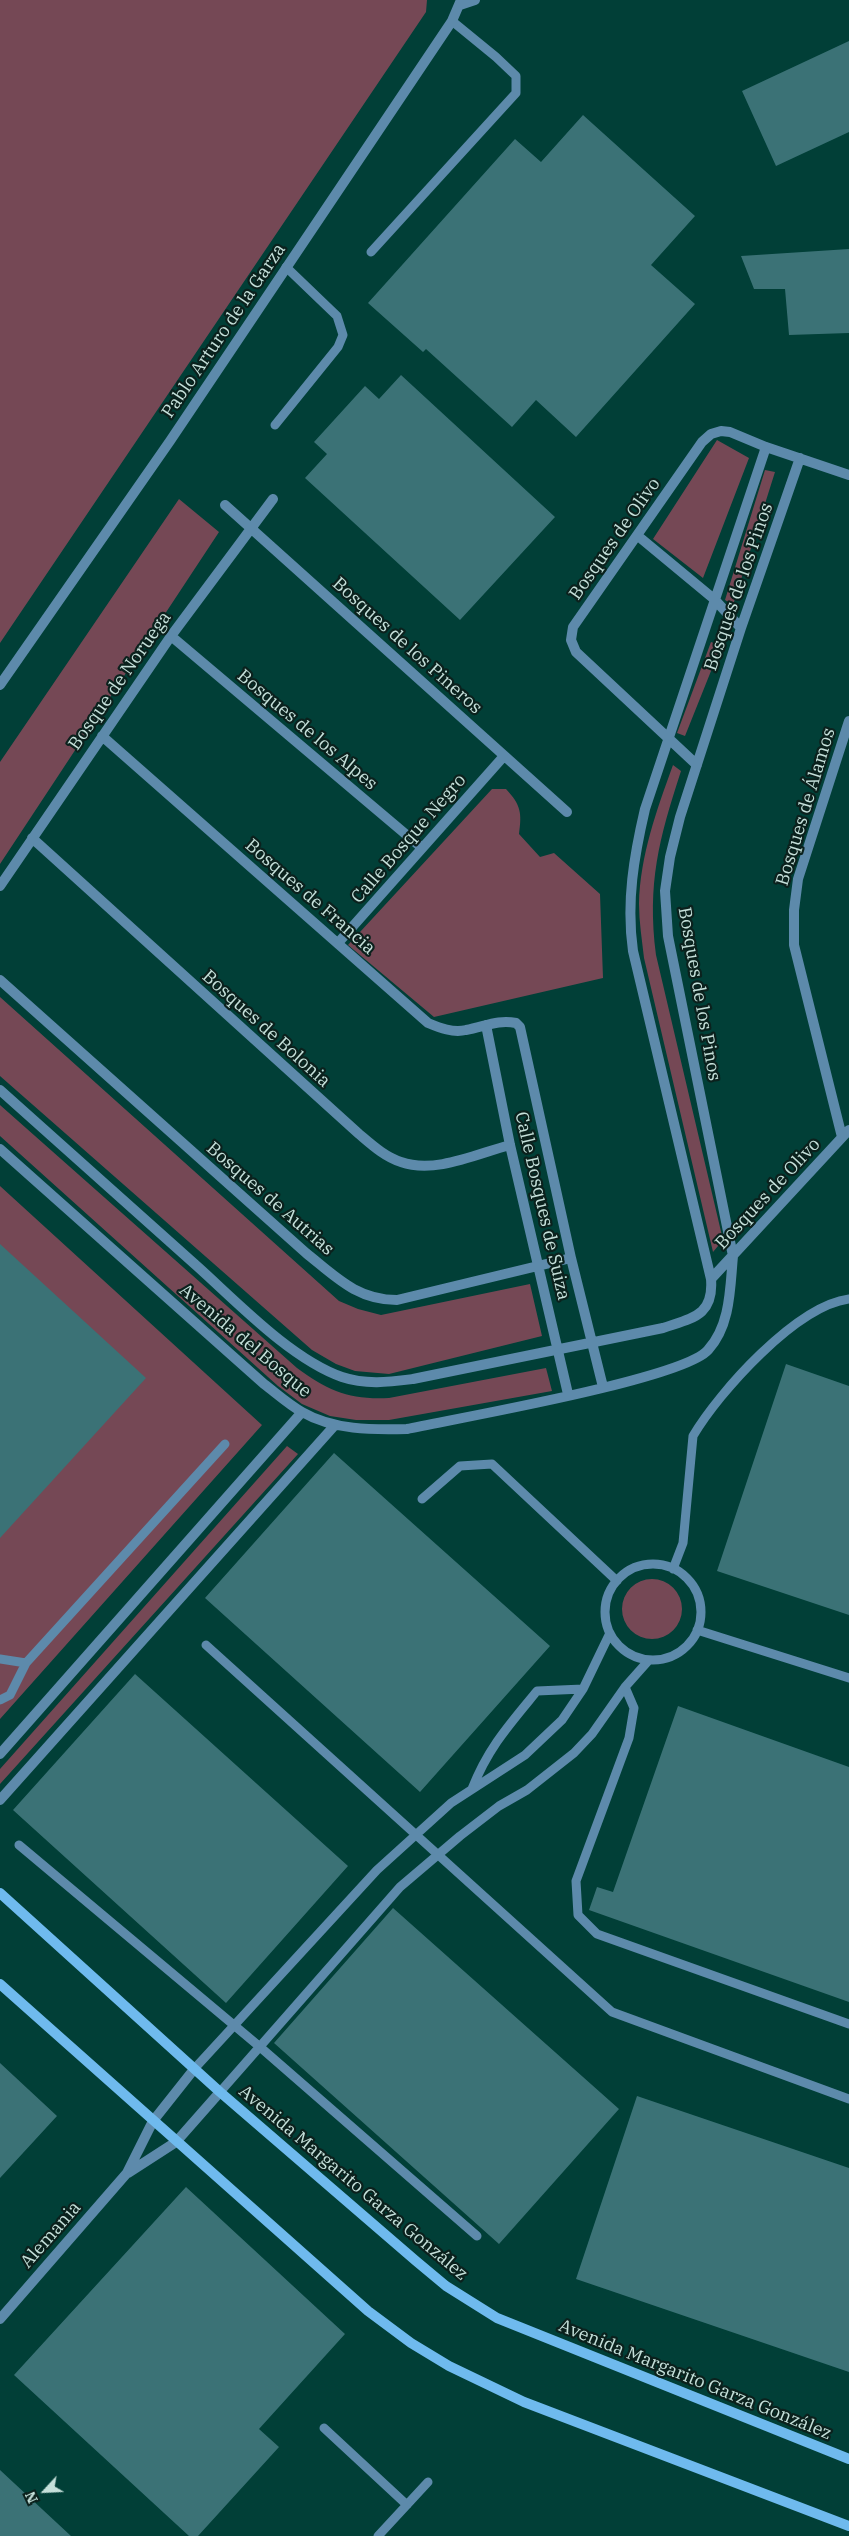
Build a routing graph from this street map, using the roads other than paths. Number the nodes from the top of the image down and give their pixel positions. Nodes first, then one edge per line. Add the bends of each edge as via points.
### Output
1 (475, 0) edge
2 (460, 2) edge
3 (452, 21) junction
4 (371, 252) dead end
5 (286, 267) junction
6 (275, 425) dead end
7 (766, 447) junction
8 (800, 458) junction
9 (849, 475) edge
10 (273, 500) dead end
11 (225, 505) dead end
12 (251, 529) junction
13 (638, 536) junction
14 (714, 599) junction
15 (741, 628) junction
16 (171, 636) junction
17 (0, 685) edge
18 (849, 721) edge
19 (102, 736) junction
20 (669, 737) junction
21 (504, 756) junction
22 (697, 765) junction
23 (566, 812) dead end
24 (32, 838) junction
25 (422, 848) junction
26 (0, 886) edge
27 (338, 943) junction
28 (0, 980) edge
29 (516, 1023) joint
30 (486, 1025) junction
31 (0, 1090) edge
32 (846, 1134) edge
33 (510, 1145) junction
34 (0, 1149) edge
35 (733, 1256) junction
36 (571, 1258) junction
37 (538, 1267) junction
38 (712, 1279) junction
39 (849, 1299) edge
40 (708, 1307) joint
41 (715, 1341) joint
42 (592, 1343) junction
43 (558, 1351) junction
44 (603, 1387) junction
45 (568, 1394) junction
46 (302, 1412) junction
47 (335, 1424) junction
48 (225, 1444) dead end
49 (422, 1499) dead end
50 (673, 1569) junction
51 (617, 1581) junction
52 (697, 1630) junction
53 (610, 1633) junction
54 (206, 1646) dead end
55 (0, 1659) edge
56 (649, 1660) junction
57 (26, 1663) junction
58 (849, 1678) edge
59 (625, 1688) junction
60 (583, 1689) junction
61 (0, 1700) edge
62 (0, 1754) edge
63 (472, 1790) junction
64 (0, 1800) edge
65 (415, 1834) junction
66 (19, 1845) dead end
67 (438, 1855) junction
68 (0, 1893) edge
69 (0, 1984) edge
70 (849, 2024) edge
71 (234, 2026) junction
72 (260, 2047) junction
73 (195, 2068) junction
74 (220, 2092) junction
75 (849, 2099) edge
76 (153, 2121) junction
77 (176, 2142) junction
78 (127, 2173) junction
79 (477, 2236) dead end
80 (0, 2319) edge
81 (324, 2428) dead end
82 (849, 2459) edge
83 (428, 2482) dead end
84 (407, 2505) junction
85 (849, 2526) edge
86 (378, 2536) edge

1 - 2 street, Pablo Arturo de la Garza
2 - 3 street, Pablo Arturo de la Garza
3 - 4 lane via 516,76 516,93
3 - 5 street, Pablo Arturo de la Garza
5 - 6 lane via 337,316 343,335 338,347
5 - 17 street, Pablo Arturo de la Garza via 170,441
7 - 8 street, Bosques de Olivo
7 - 13 street, Bosques de Olivo via 730,432 711,434 702,442
7 - 14 street, Bosques de los Pinos
8 - 9 street, Bosques de Olivo
8 - 15 street, Bosques de los Pinos
10 - 12 street, Bosque de Noruega
11 - 12 street, Bosques de los Pineros
12 - 16 street, Bosque de Noruega
12 - 21 street, Bosques de los Pineros
13 - 14 street
13 - 20 street, Bosques de Olivo via 573,627 571,640 576,652
14 - 15 street
14 - 20 street, Bosques de los Pinos
15 - 22 street, Bosques de los Pinos
16 - 19 street, Bosque de Noruega
16 - 25 street, Bosques de los Alpes
18 - 32 street, Bosques de Álamos via 798,879 794,910 794,945
19 - 24 street, Bosque de Noruega
19 - 27 street, Bosques de Francia
20 - 22 street, Bosques de Olivo
20 - 38 street, Bosques de los Pinos via 645,809 634,857 630,929
21 - 23 street, Bosques de los Pineros
21 - 25 street, Calle Bosque Negro
22 - 35 street, Bosques de los Pinos via 670,857 665,892 668,936
24 - 26 street, Bosque de Noruega
24 - 33 street, Bosques de Bolonia via 383,1153 400,1162 438,1165
25 - 27 street, Calle Bosque Negro
27 - 30 street, Bosques de Francia via 428,1022 446,1030 465,1031
28 - 37 street, Bosques de Autrias via 306,1254 356,1292 380,1300 397,1300
29 - 30 street, Bosques de Francia via 501,1021
29 - 36 street, Calle Bosques de Suiza via 522,1032
30 - 33 street, Calle Bosques de Suiza
31 - 43 street, Avenida del Bosque via 238,1303 314,1364 342,1377 379,1383
32 - 35 street, Bosques de Olivo
33 - 37 street, Calle Bosques de Suiza
34 - 46 street, Avenida del Bosque via 264,1384
35 - 38 street, Bosques de Olivo
35 - 41 street, Bosques de los Pinos via 728,1308
36 - 37 street, Bosques de Autrias
36 - 42 street, Calle Bosques de Suiza
37 - 43 street, Calle Bosques de Suiza
38 - 40 street, Bosques de los Pinos
39 - 50 lane via 819,1308 798,1322 728,1390 702,1422 693,1436 683,1543
40 - 42 street, Avenida del Bosque via 693,1318 663,1328
41 - 44 street, Avenida del Bosque via 701,1357 689,1363
42 - 43 street, Avenida del Bosque
42 - 44 street, Calle Bosques de Suiza
43 - 45 street, Calle Bosques de Suiza
44 - 45 street, Avenida del Bosque
45 - 47 street, Avenida del Bosque via 407,1429 375,1430
46 - 47 street, Avenida del Bosque
46 - 62 street
47 - 64 street
48 - 57 lane
49 - 51 lane via 460,1466 492,1464
50 - 51 lane via 648,1565 636,1567
50 - 52 lane via 690,1582 699,1598 701,1614
51 - 53 lane via 611,1589 605,1611
52 - 56 lane via 692,1641 682,1650 670,1657
52 - 58 lane
53 - 56 lane via 624,1650
53 - 60 lane
54 - 65 lane
55 - 57 lane
56 - 59 lane
57 - 61 lane via 10,1695
59 - 67 lane via 574,1753 527,1790 499,1806
59 - 70 lane via 634,1708 629,1738 576,1881 578,1915 597,1934
60 - 63 lane via 547,1736 525,1755
60 - 63 lane via 537,1691 495,1741
63 - 65 lane via 451,1803
65 - 67 lane
65 - 71 lane
66 - 71 lane
67 - 72 lane via 400,1887
67 - 75 lane via 612,2012
68 - 73 main road, Avenida Margarito Garza González
69 - 76 main road
71 - 72 lane
71 - 73 lane
72 - 74 lane
72 - 79 lane
73 - 74 main road, Avenida Margarito Garza González
73 - 76 street, Alemania
74 - 77 street, Alemania
74 - 82 main road, Avenida Margarito Garza González via 446,2286 498,2318
76 - 77 main road
76 - 78 street, Alemania
77 - 78 street, Alemania
77 - 85 main road via 368,2311 449,2366 524,2402
78 - 80 street, Alemania
81 - 84 lane
83 - 84 lane
84 - 86 lane

